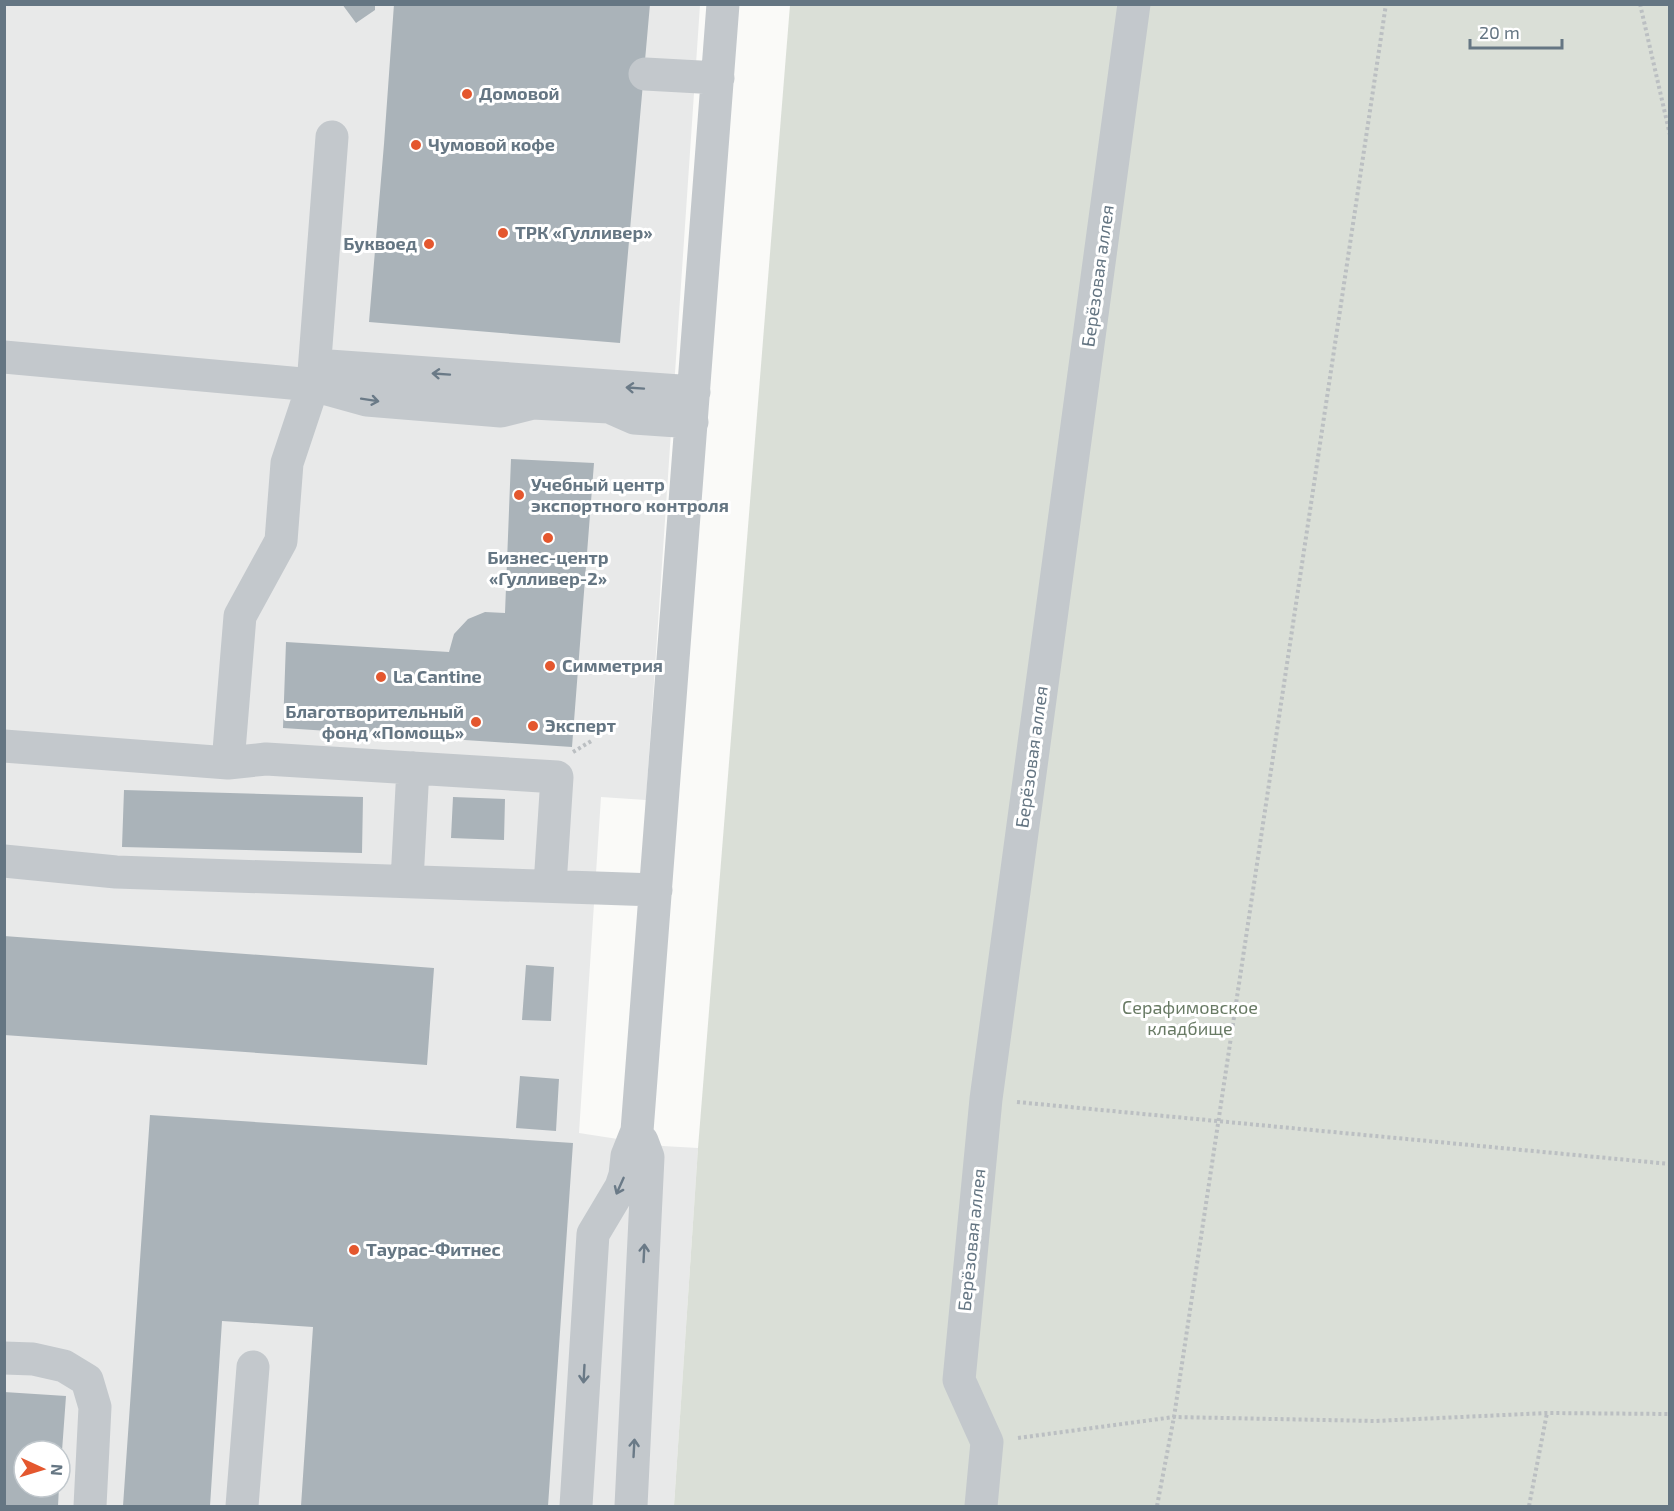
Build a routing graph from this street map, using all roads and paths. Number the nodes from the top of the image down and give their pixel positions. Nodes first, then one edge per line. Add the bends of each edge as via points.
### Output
1 (723, 4) edge
2 (1134, 4) edge
3 (1386, 4) edge
4 (1640, 4) edge
5 (645, 74) dead end
6 (718, 78) junction
7 (1670, 135) edge
8 (332, 137) dead end
9 (4, 357) edge
10 (314, 375) junction
11 (693, 407) junction
12 (4, 746) edge
13 (228, 763) junction
14 (412, 768) junction
15 (4, 861) edge
16 (407, 881) junction
17 (550, 885) junction
18 (656, 890) junction
19 (986, 1099) junction
20 (1218, 1122) junction
21 (638, 1131) junction
22 (1670, 1164) edge
23 (4, 1358) edge
24 (254, 1367) dead end
25 (1547, 1413) junction
26 (1670, 1414) edge
27 (1174, 1417) junction
28 (987, 1442) junction
29 (90, 1506) edge
30 (242, 1506) edge
31 (576, 1506) edge
32 (631, 1506) edge
33 (981, 1506) edge
34 (1157, 1506) edge
35 (1529, 1506) edge

1 - 6 street
2 - 19 street, Берёзовая аллея
3 - 20 path
4 - 7 path
5 - 6 street
6 - 11 street
8 - 10 street
9 - 10 street
11 -> 10 street
10 -> 11 street via 367,400 501,411 533,403 609,407 634,418
10 - 13 street via 287,463 281,541 240,616
11 - 18 street
12 - 13 street
13 - 14 street via 266,759
14 - 16 street
14 - 17 street via 557,777
15 - 16 street via 116,872
16 - 17 street
17 - 18 street
18 - 21 street
19 - 20 path
19 - 28 street, Берёзовая аллея via 959,1380
20 - 22 path
20 - 27 path
21 -> 31 street via 627,1156 621,1187 593,1234
32 -> 21 street via 648,1157
23 - 29 street via 64,1366 87,1380 96,1407
24 - 30 street
25 - 26 path
25 - 27 path via 1375,1421
25 - 35 path
27 - 28 path
27 - 34 path
28 - 33 street, Берёзовая аллея

